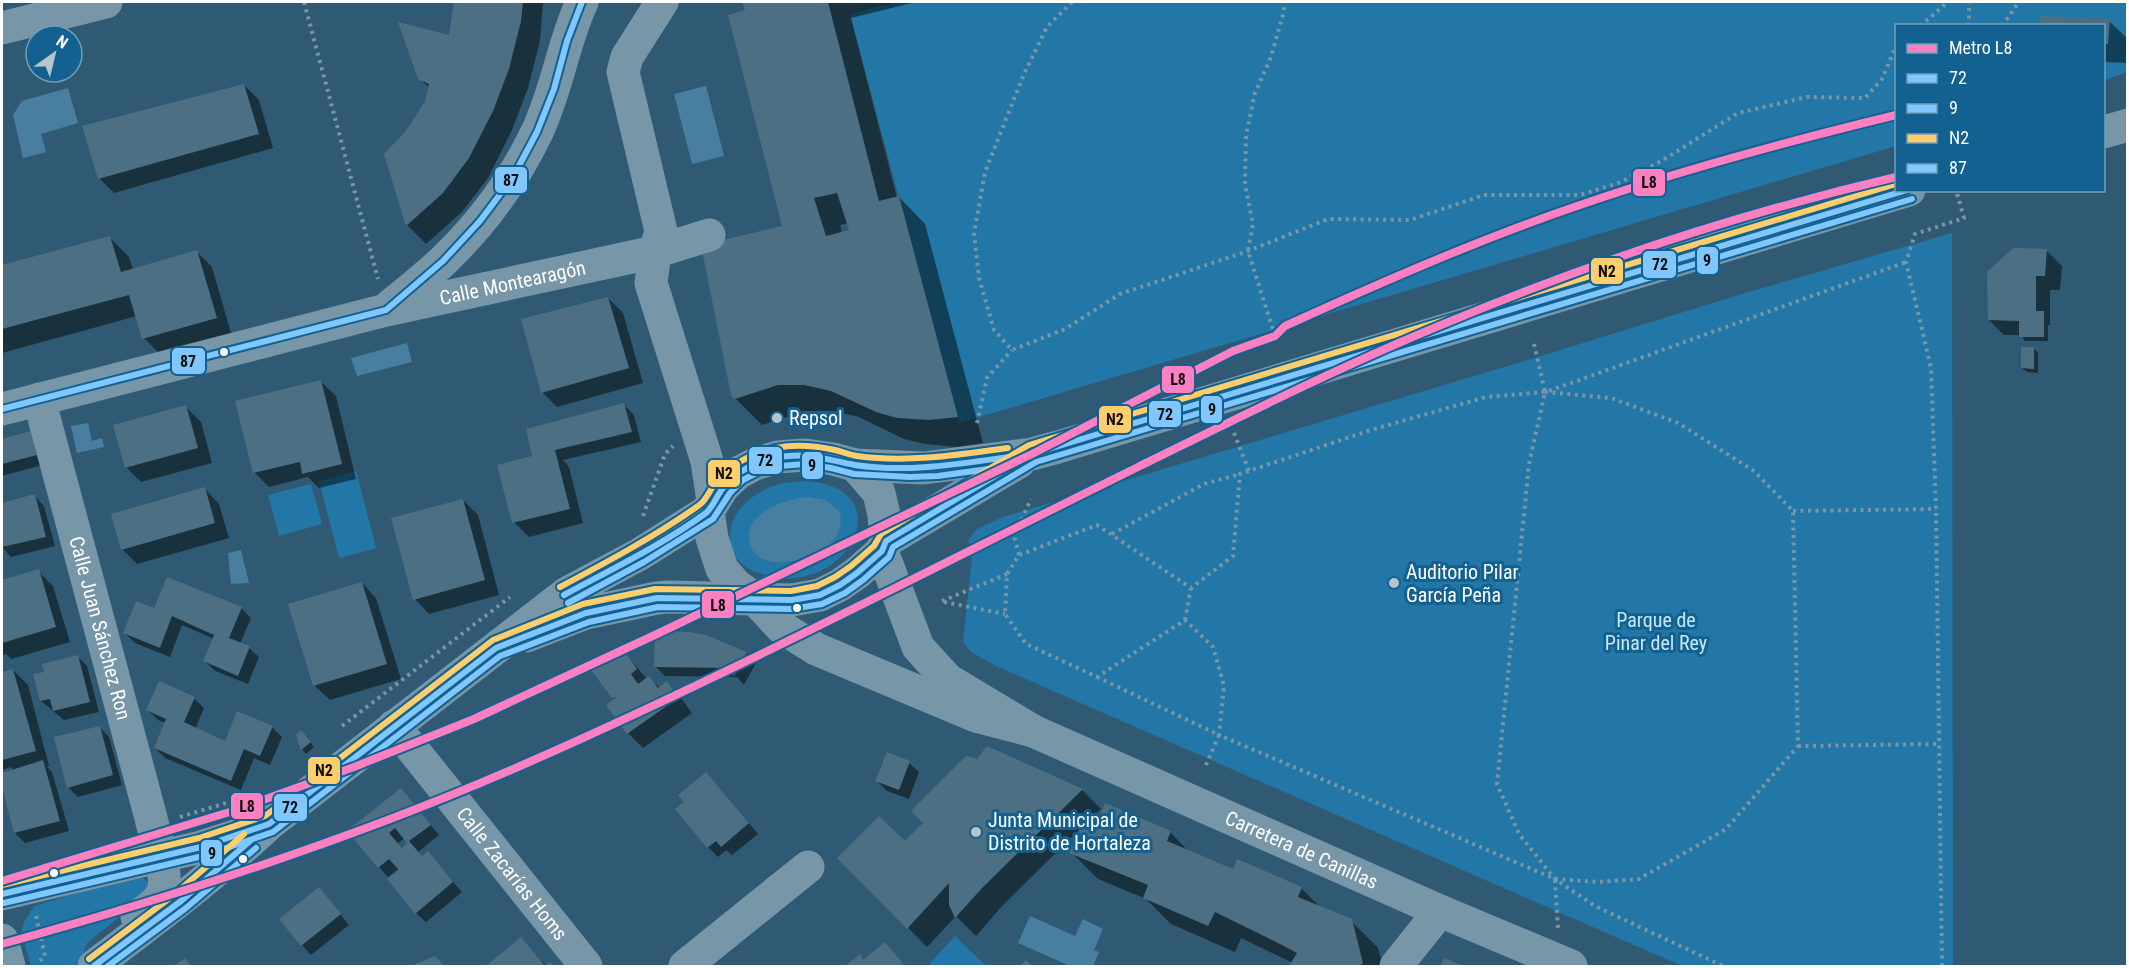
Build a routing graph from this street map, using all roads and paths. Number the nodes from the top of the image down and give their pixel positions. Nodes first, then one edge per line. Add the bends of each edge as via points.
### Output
1 (106, 2) edge
2 (304, 2) edge
3 (582, 2) edge
4 (662, 2) edge
5 (1072, 2) edge
6 (1283, 2) edge
7 (1948, 2) edge
8 (1970, 2) edge
9 (2019, 2) edge
10 (35, 10) edge
11 (1922, 24) edge
12 (1970, 24) edge
13 (2003, 24) edge
14 (2, 28) edge
15 (1895, 49) edge
16 (1902, 192) edge
17 (1957, 192) edge
18 (709, 235) dead end
19 (1248, 251) junction
20 (655, 252) junction
21 (1906, 262) junction
22 (386, 310) junction
23 (1275, 336) dead end
24 (1534, 344) dead end
25 (1012, 350) junction
26 (1545, 392) junction
27 (39, 399) junction
28 (2, 409) edge
29 (977, 423) dead end
30 (1234, 433) dead end
31 (679, 439) dead end
32 (1032, 454) junction
33 (855, 465) junction
34 (1249, 471) junction
35 (1240, 474) junction
36 (1031, 499) dead end
37 (711, 506) junction
38 (1936, 509) junction
39 (1793, 511) junction
40 (637, 523) dead end
41 (1112, 534) junction
42 (884, 546) junction
43 (1019, 555) junction
44 (1007, 574) junction
45 (1191, 588) junction
46 (511, 597) dead end
47 (756, 600) junction
48 (1005, 614) junction
49 (1185, 620) junction
50 (496, 648) junction
51 (1097, 677) junction
52 (394, 726) junction
53 (339, 729) dead end
54 (1033, 731) junction
55 (1219, 735) junction
56 (1939, 744) junction
57 (1798, 746) junction
58 (1206, 765) dead end
59 (268, 786) dead end
60 (151, 818) junction
61 (269, 824) junction
62 (160, 857) junction
63 (808, 867) dead end
64 (1555, 879) junction
65 (2, 894) edge
66 (1440, 911) junction
67 (2, 940) edge
68 (98, 964) edge
69 (1564, 964) edge
70 (9, 966) edge
71 (586, 966) edge
72 (685, 966) edge
73 (1396, 966) edge
74 (1723, 966) edge
75 (1942, 966) edge

1 - 10 street
2 - 22 path
3 - 22 street via 554,89 513,177 443,261
4 - 20 street via 627,57 623,72 661,231
5 - 25 path via 1047,27 1024,74 985,172 974,234 979,278 994,330
6 - 19 path via 1284,11 1271,57 1255,93 1246,135 1245,184 1252,224
7 - 11 path
8 - 12 path
9 - 13 path
10 - 14 street
15 - 19 path via 1882,80 1865,98 1807,98 1738,112 1663,160 1621,182 1580,195 1484,195 1410,220 1328,219
16 - 32 street
17 - 21 path via 1964,218 1915,234
18 - 20 street, Calle Montearagón
19 - 23 path
19 - 25 path via 1120,294 1065,329
20 - 22 street, Calle Montearagón
20 - 37 street via 651,283 707,461
21 - 26 path
21 - 38 path via 1931,368
22 - 27 street, Calle Montearagón
24 - 26 path
25 - 29 path via 987,378
26 - 34 path via 1486,397
26 - 39 path via 1611,398 1678,423 1754,471
26 - 64 path via 1529,464 1497,784 1519,834
27 - 28 street, Calle Montearagón
27 - 60 street, Calle Juan Sánchez Ron
30 - 34 path
31 - 40 path via 665,454
32 - 33 street via 924,468
32 - 42 street
33 - 37 street via 805,455 778,456 738,473
33 - 42 street via 878,492 884,515
34 - 35 path
35 - 41 path via 1204,484
35 - 45 path via 1233,556
36 - 43 path via 1014,536
37 - 47 street via 712,538 722,569
37 - 50 street via 640,554 567,593
38 - 39 path
38 - 56 path
39 - 57 path
41 - 43 path via 1097,525
41 - 45 path
42 - 47 street via 857,573 820,595
42 - 54 street, Carretera de Canillas via 918,647 948,680
43 - 44 path
44 - 48 path
44 - 48 path via 942,601
45 - 49 path
46 - 53 path
47 - 50 street via 657,598 586,613
47 - 54 street, Carretera de Canillas via 781,627 816,649 976,716
48 - 51 path via 1026,644
49 - 51 path
49 - 55 path via 1214,647 1224,686
50 - 52 street
51 - 55 path
52 - 61 street
52 - 71 street, Calle Zacarías Homs
54 - 66 street, Carretera de Canillas
55 - 58 path
55 - 64 path
56 - 57 path
56 - 75 path
57 - 64 path via 1726,829 1639,879
59 - 60 path via 259,793 170,819 164,814
60 - 62 street, Calle Juan Sánchez Ron
61 - 62 street
61 - 68 street via 181,901
62 - 65 street
62 - 68 street, Calle Juan Sánchez Ron via 162,894 156,903 119,930
63 - 72 street
64 - 69 path
64 - 74 path via 1595,906
66 - 69 street, Carretera de Canillas
66 - 73 street
67 - 70 street

